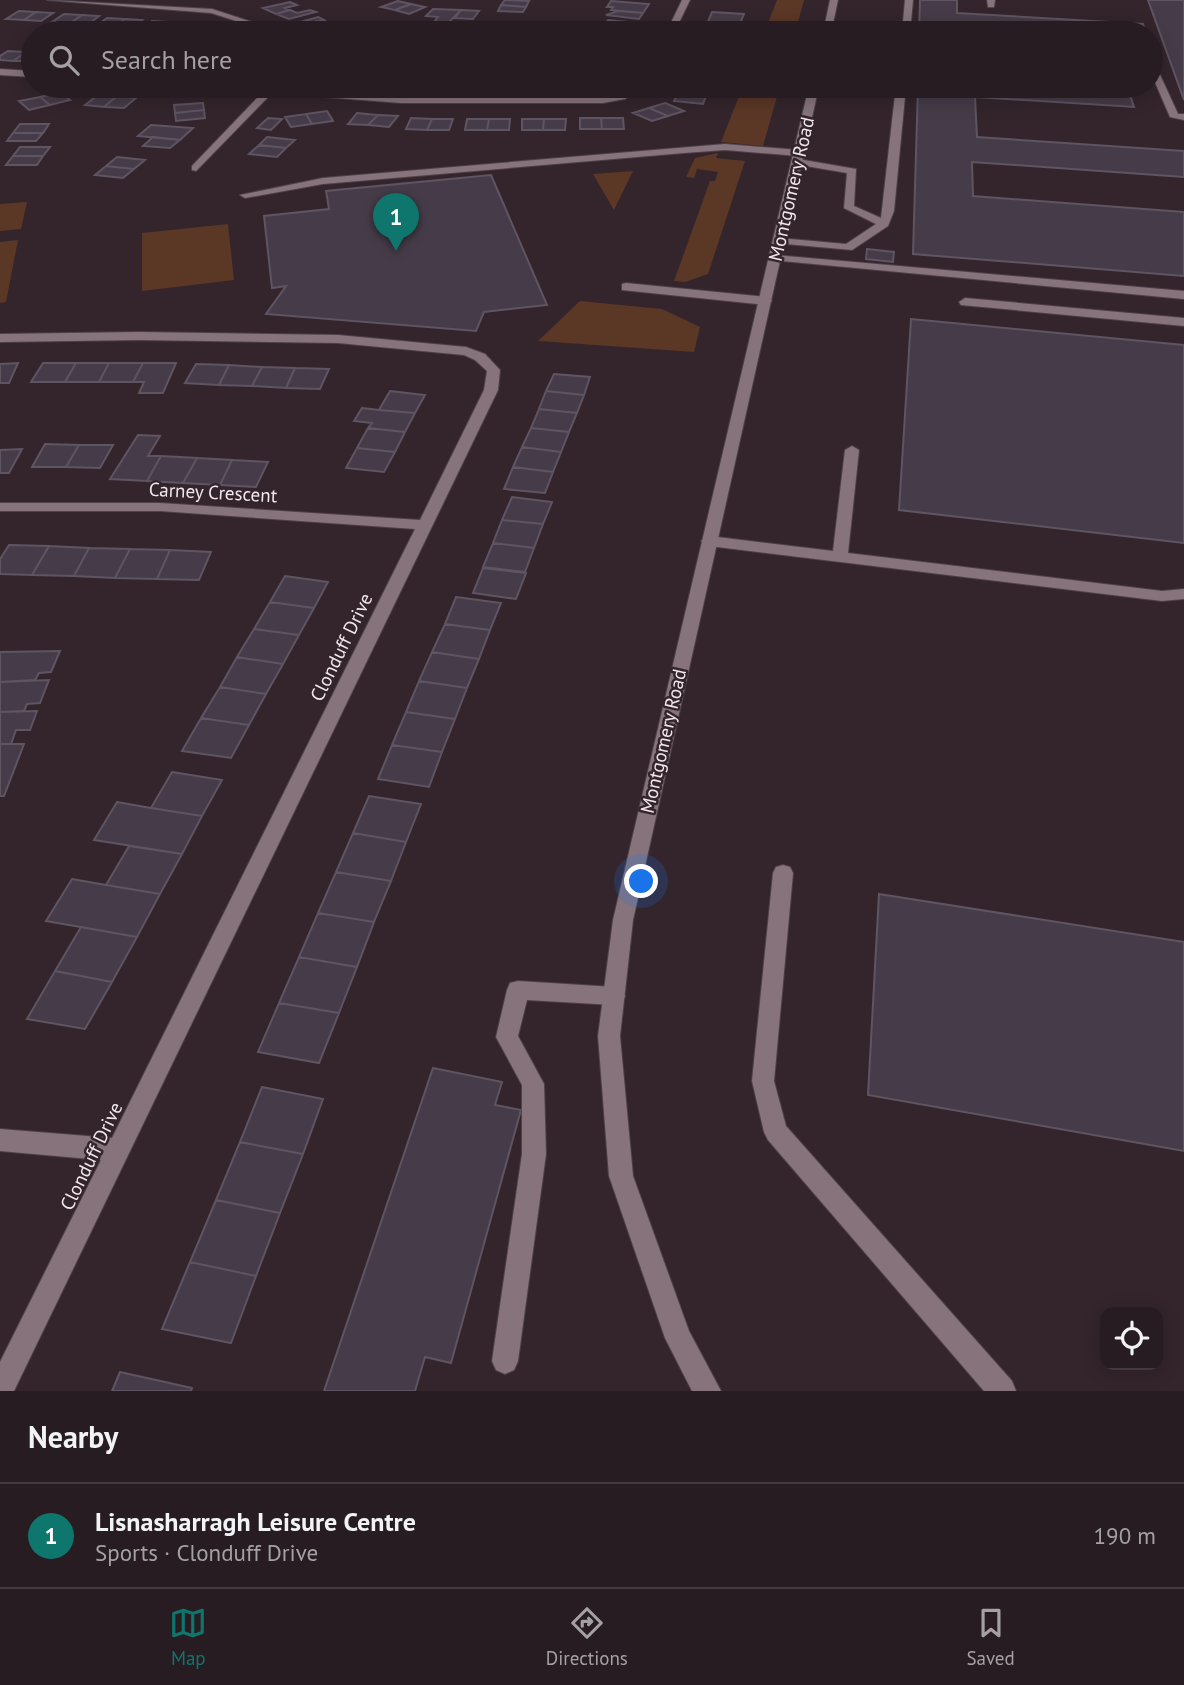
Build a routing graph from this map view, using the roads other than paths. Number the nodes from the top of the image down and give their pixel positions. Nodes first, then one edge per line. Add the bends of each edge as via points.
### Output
1 (51, 0) edge
2 (188, 0) edge
3 (686, 0) edge
4 (834, 0) edge
5 (909, 0) edge
6 (177, 8) junction
7 (244, 21) edge
8 (676, 21) edge
9 (830, 21) edge
10 (907, 21) edge
11 (0, 72) edge
12 (11, 73) junction
13 (21, 73) edge
14 (0, 85) edge
15 (1163, 91) edge
16 (262, 98) edge
17 (382, 98) edge
18 (616, 98) edge
19 (812, 98) edge
20 (900, 98) edge
21 (1184, 117) edge
22 (799, 158) junction
23 (196, 168) dead end
24 (245, 195) dead end
25 (884, 224) junction
26 (777, 249) junction
27 (626, 287) dead end
28 (1184, 295) edge
29 (766, 301) junction
30 (965, 302) dead end
31 (1184, 322) edge
32 (0, 338) edge
33 (852, 450) dead end
34 (0, 507) edge
35 (424, 525) junction
36 (709, 541) junction
37 (840, 557) junction
38 (1184, 594) edge
39 (783, 873) dead end
40 (614, 996) junction
41 (0, 1140) edge
42 (117, 1150) junction
43 (505, 1361) dead end
44 (0, 1391) edge
45 (707, 1391) edge
46 (1002, 1391) edge

1 - 6 street
2 - 6 street
3 - 8 street
4 - 9 street
5 - 10 street
6 - 7 street via 212,11
11 - 12 street
12 - 13 street
12 - 14 street
15 - 21 street via 1175,117
16 - 23 street
17 - 18 street via 453,102
19 - 22 street, Montgomery Road
20 - 25 street
22 - 24 street via 725,147 323,181
22 - 25 street via 852,171 849,208
22 - 26 street, Montgomery Road
25 - 26 street via 848,248
26 - 28 street
26 - 29 street, Montgomery Road
27 - 29 street
29 - 36 street, Montgomery Road
30 - 31 street
32 - 35 street, Clonduff Drive via 338,339 466,351 480,357 494,370 491,390
33 - 37 street
34 - 35 street, Carney Crescent via 160,507
35 - 42 street, Clonduff Drive
36 - 37 street
36 - 40 street, Montgomery Road via 623,920
37 - 38 street via 1162,596
39 - 46 street via 763,1081 776,1132
40 - 43 street via 518,990 507,1037 533,1084 534,1154
40 - 45 street, Montgomery Road via 609,1036 621,1175 678,1338
41 - 42 street
42 - 44 street, Clonduff Drive

